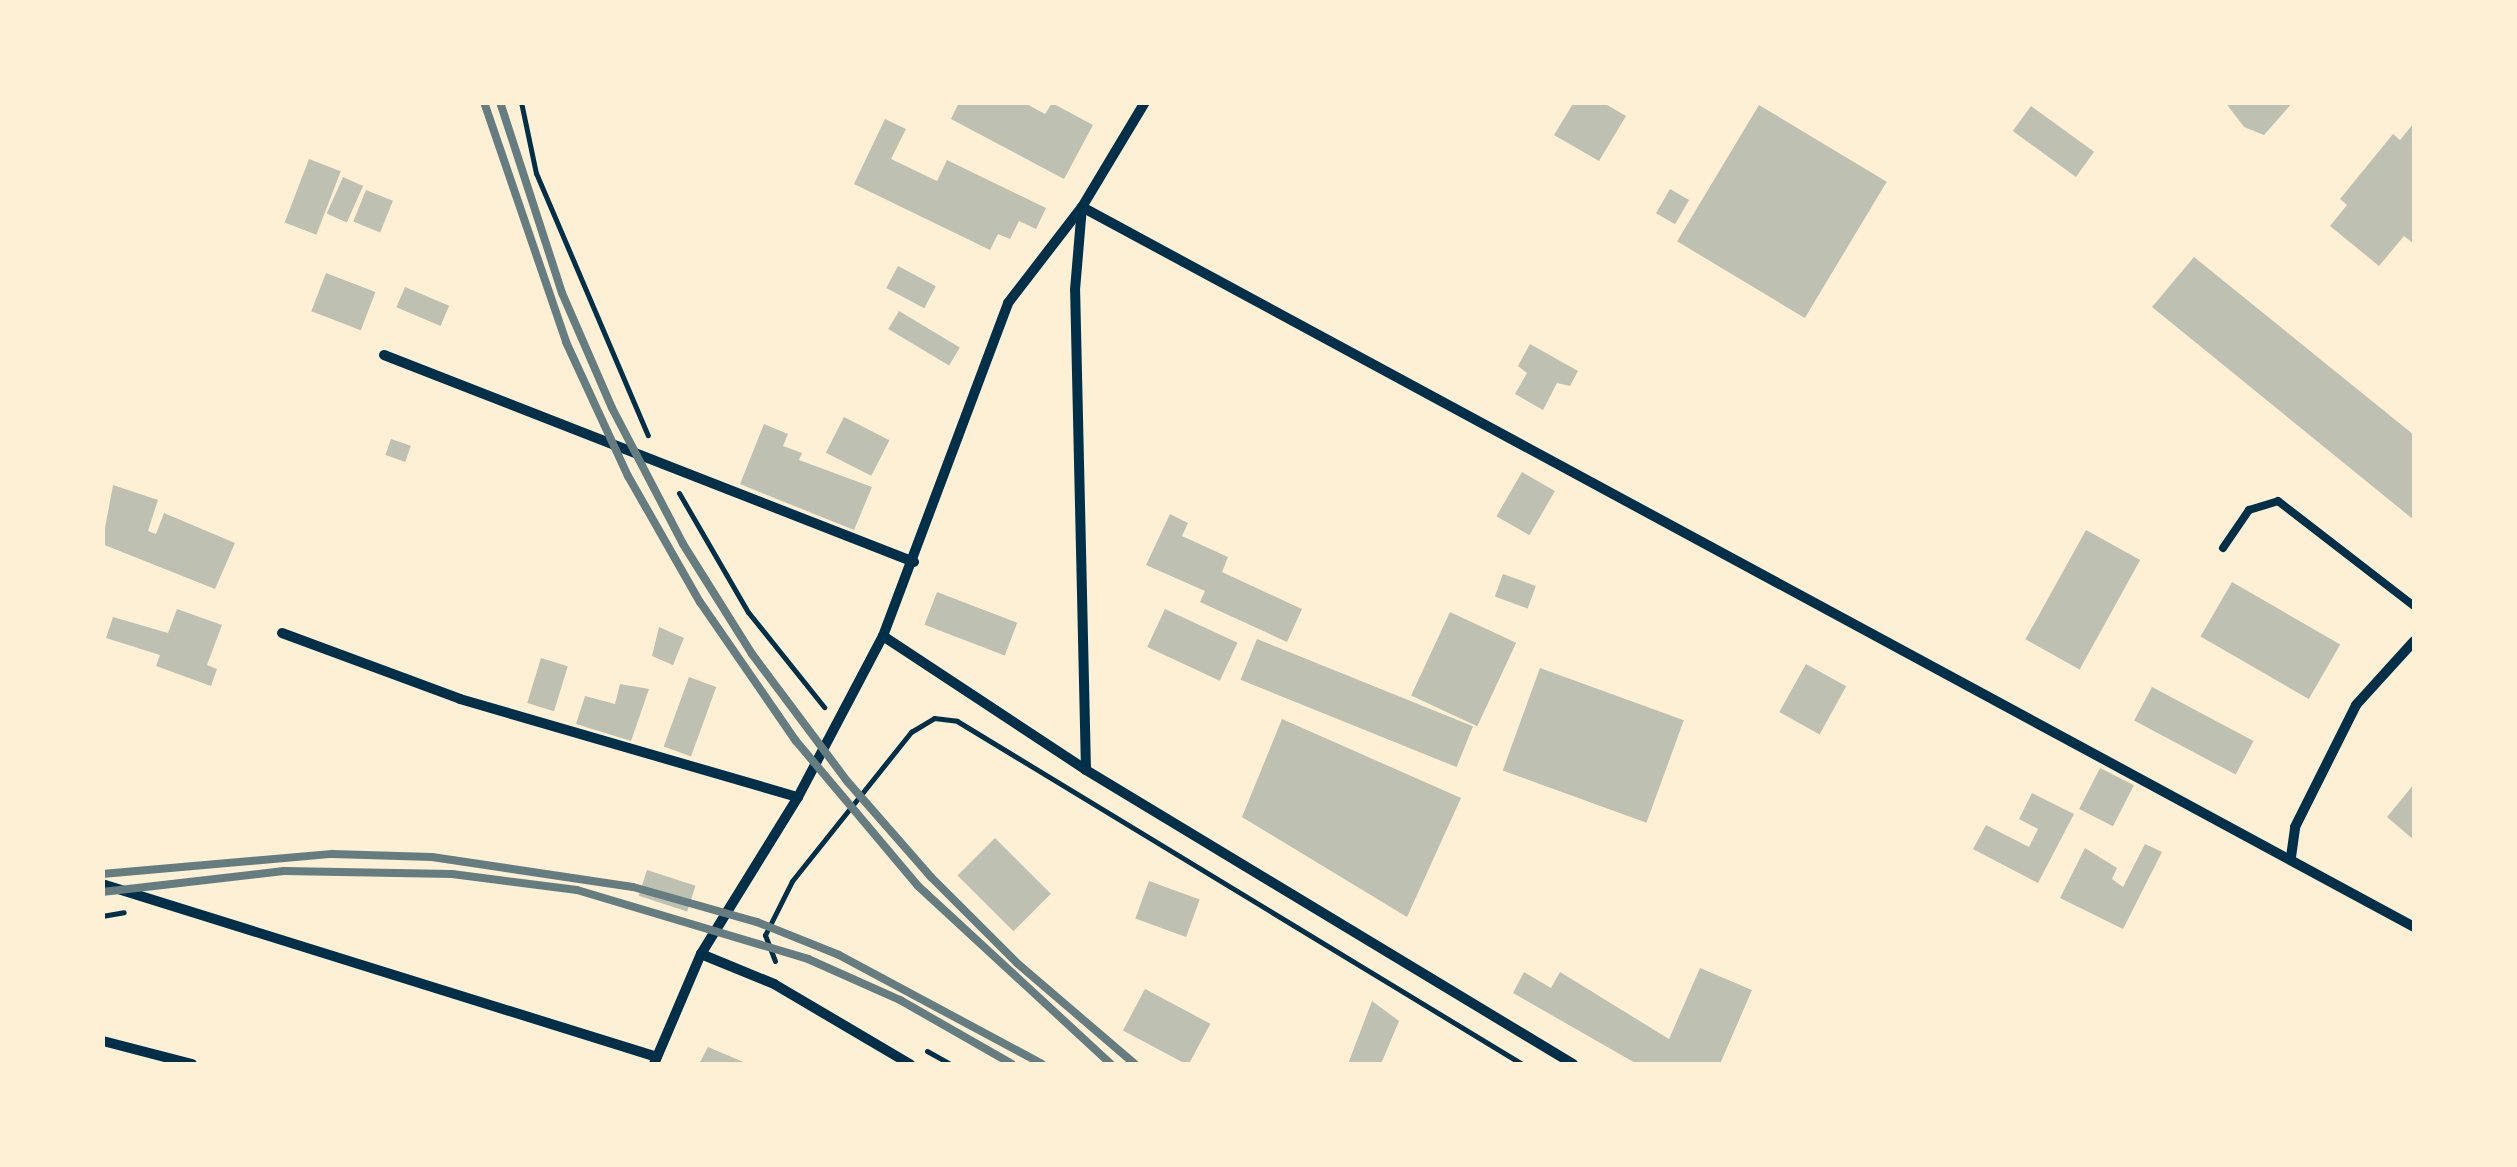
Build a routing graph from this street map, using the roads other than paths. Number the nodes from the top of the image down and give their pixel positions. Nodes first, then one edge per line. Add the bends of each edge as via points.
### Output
1 (1145, 102) edge
2 (1082, 207) junction
3 (384, 356) dead end
4 (2224, 548) dead end
5 (914, 562) junction
6 (2414, 606) edge
7 (282, 634) dead end
8 (883, 636) junction
9 (2414, 641) edge
10 (1086, 770) junction
11 (798, 797) junction
12 (2291, 858) junction
13 (102, 884) edge
14 (2414, 927) edge
15 (702, 954) junction
16 (103, 1041) edge
17 (656, 1061) edge
18 (192, 1064) edge
19 (910, 1064) edge
20 (1573, 1064) edge

1 - 2 street
2 - 5 street via 1008,303 990,338
2 - 10 street via 1075,290
2 - 12 street
3 - 5 street
4 - 6 lane via 2249,510 2278,502
5 - 8 street
7 - 11 street via 460,699
8 - 10 street
8 - 11 street
9 - 12 street via 2356,705 2294,828
10 - 20 street
11 - 15 street
12 - 14 street
13 - 17 street
15 - 17 street
15 - 19 street via 774,984
16 - 18 street

